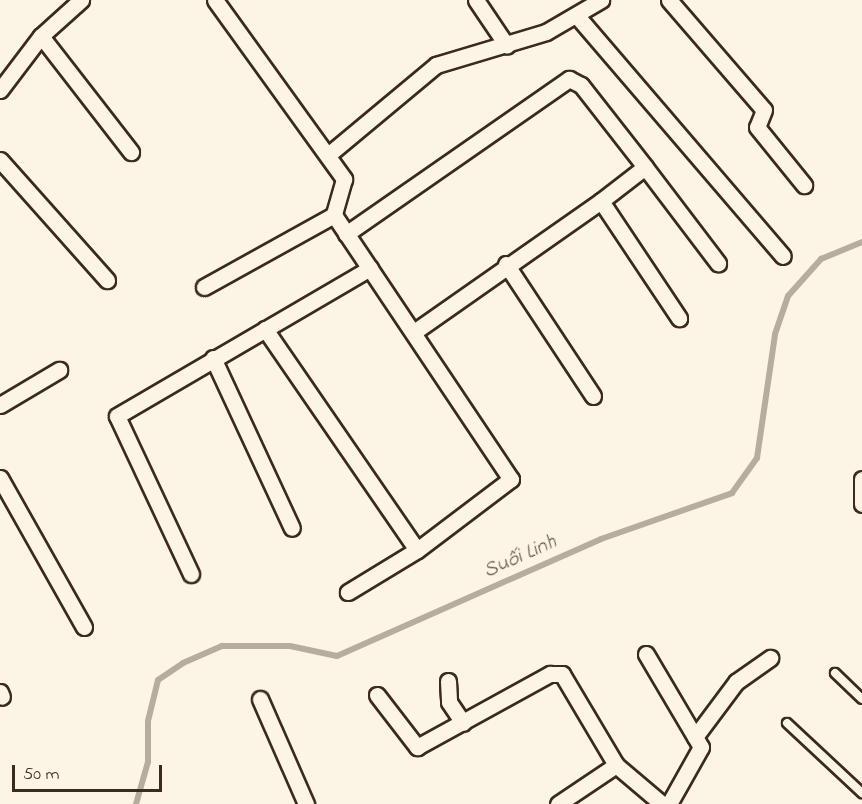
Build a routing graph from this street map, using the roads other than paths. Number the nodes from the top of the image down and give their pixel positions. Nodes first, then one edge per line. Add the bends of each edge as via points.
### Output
1 (80, 0) edge
2 (215, 0) edge
3 (476, 0) edge
4 (601, 0) edge
5 (669, 0) edge
6 (577, 16) junction
7 (41, 36) junction
8 (507, 46) junction
9 (0, 90) edge
10 (131, 152) dead end
11 (328, 155) junction
12 (0, 160) edge
13 (645, 167) junction
14 (804, 185) dead end
15 (601, 201) junction
16 (334, 215) junction
17 (346, 234) junction
18 (783, 256) dead end
19 (718, 262) dead end
20 (506, 264) junction
21 (370, 268) junction
22 (107, 280) dead end
23 (204, 287) dead end
24 (679, 318) dead end
25 (265, 329) junction
26 (414, 332) junction
27 (213, 358) junction
28 (58, 369) dead end
29 (593, 396) dead end
30 (0, 405) edge
31 (0, 478) edge
32 (862, 478) edge
33 (5, 500) edge
34 (862, 504) edge
35 (292, 528) dead end
36 (417, 550) junction
37 (192, 574) dead end
38 (348, 592) dead end
39 (84, 627) dead end
40 (646, 654) dead end
41 (770, 658) dead end
42 (835, 673) dead end
43 (448, 681) dead end
44 (377, 695) dead end
45 (260, 699) dead end
46 (862, 699) edge
47 (463, 723) junction
48 (787, 723) dead end
49 (695, 737) junction
50 (616, 765) junction
51 (862, 794) edge
52 (306, 804) edge
53 (558, 804) edge
54 (662, 804) edge
55 (669, 804) edge

1 - 7 street
2 - 11 street
3 - 8 street
4 - 6 street
5 - 14 street via 764,110 757,127
6 - 8 street
6 - 18 street
7 - 9 street
7 - 10 street
8 - 11 street via 436,66
11 - 16 street via 345,185 335,199
12 - 22 street
13 - 15 street
13 - 17 street via 581,85 569,79
13 - 19 street
15 - 20 street
15 - 24 street
16 - 17 street
16 - 23 street
17 - 21 street
20 - 26 street
20 - 29 street
21 - 25 street
21 - 26 street
25 - 27 street
25 - 36 street
26 - 36 street via 511,479
27 - 35 street
27 - 37 street via 116,420
28 - 30 street
31 - 33 street
32 - 34 street
33 - 39 street
36 - 38 street
40 - 49 street
41 - 49 street via 743,674
42 - 46 lane
43 - 47 street via 449,702
44 - 47 street via 417,747
45 - 52 street
47 - 50 street via 556,673
48 - 51 lane
49 - 55 street via 701,752 673,789
50 - 53 street
50 - 54 street

